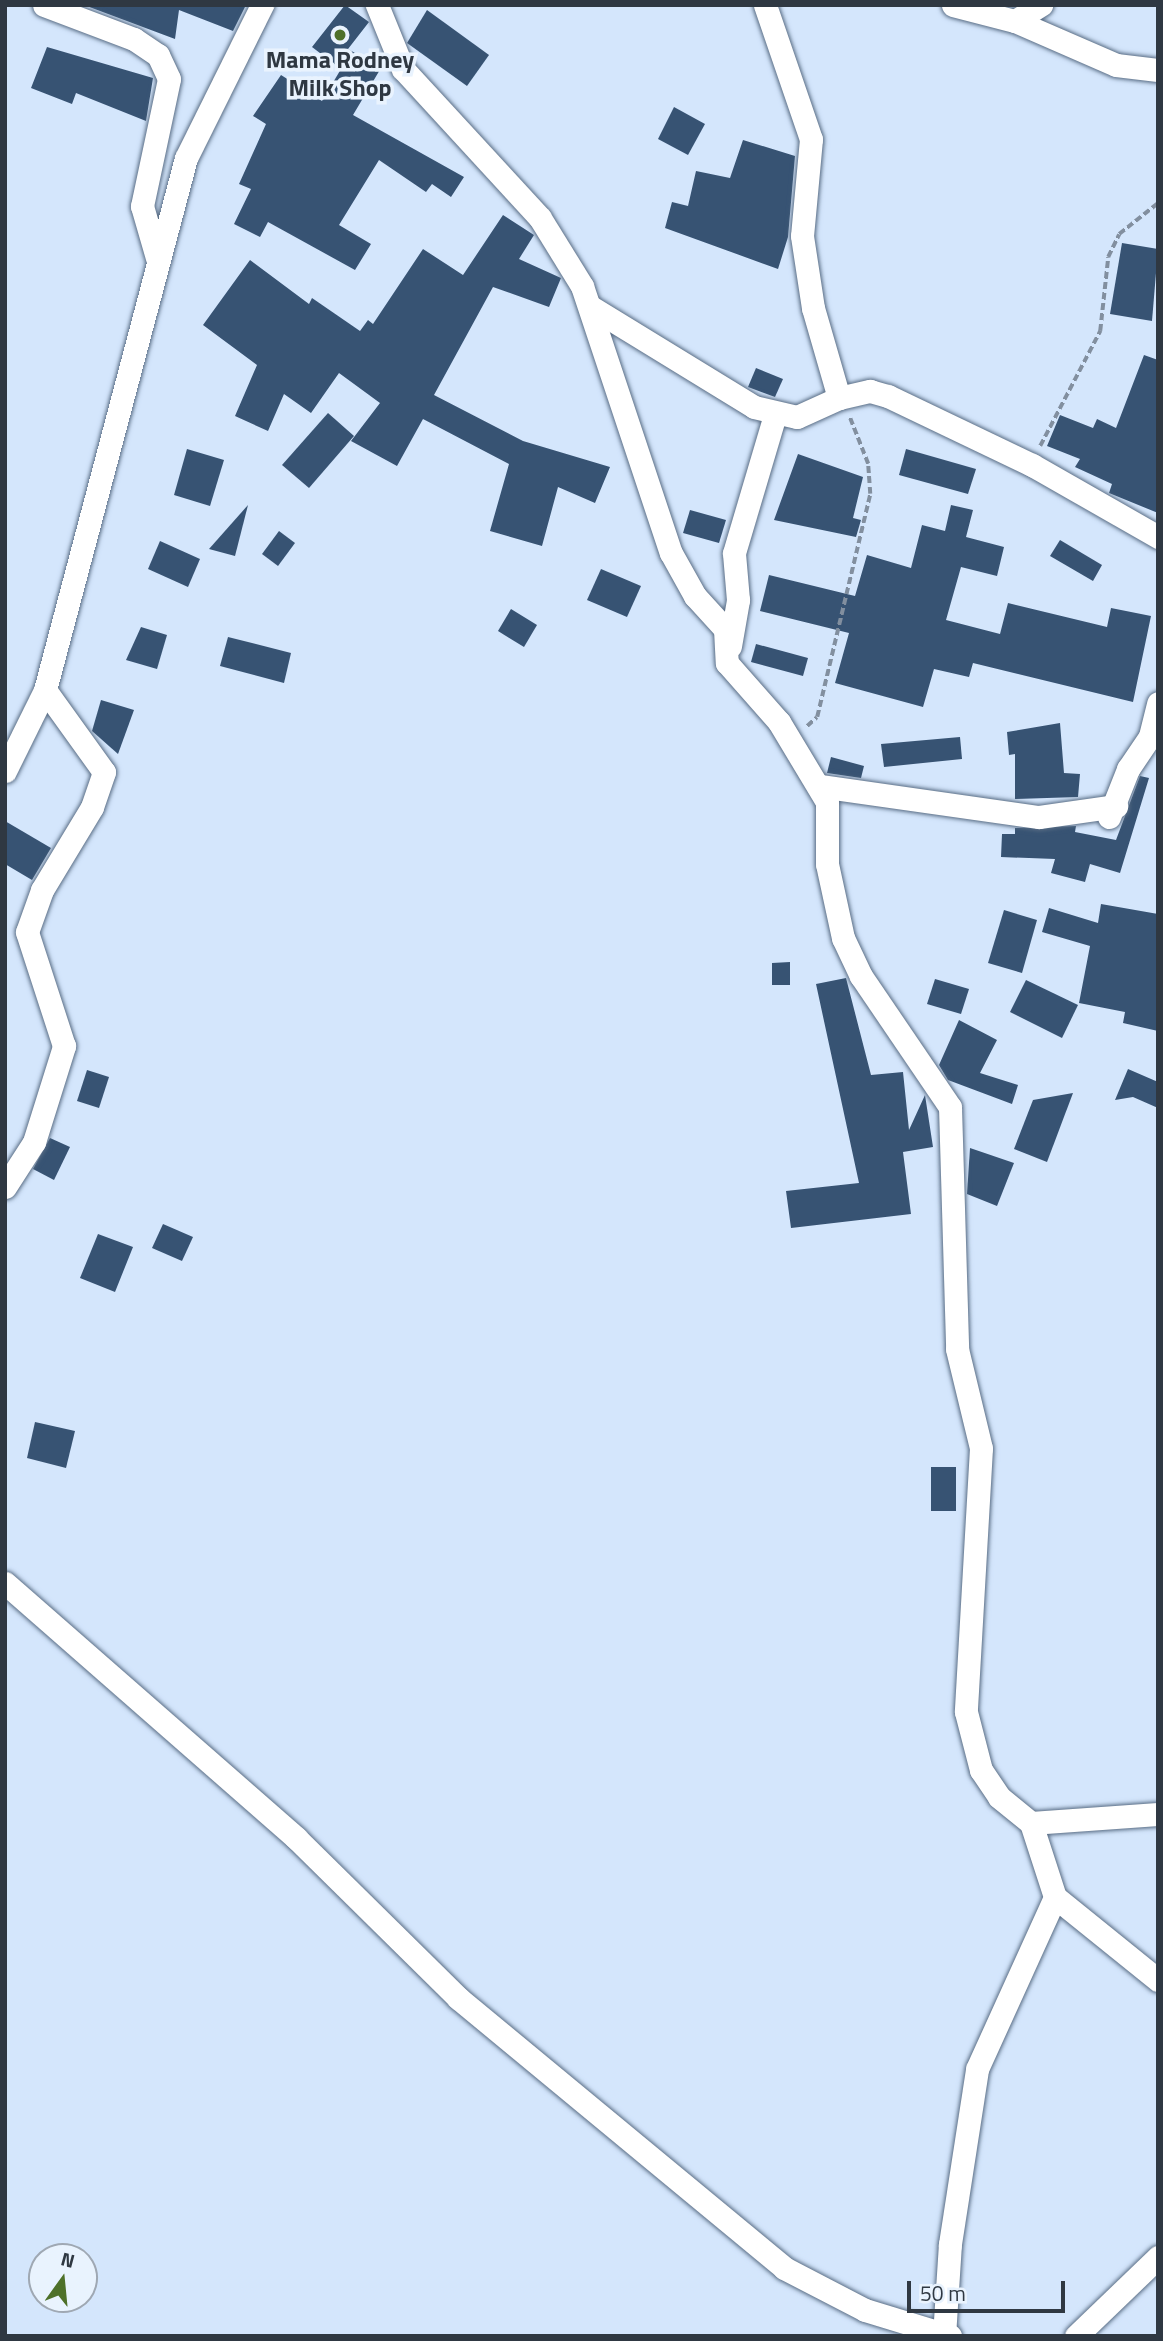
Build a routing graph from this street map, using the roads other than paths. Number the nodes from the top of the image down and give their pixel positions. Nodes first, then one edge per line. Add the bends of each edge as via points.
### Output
1 (44, 5) edge
2 (262, 5) edge
3 (377, 5) edge
4 (765, 5) edge
5 (953, 5) edge
6 (1041, 5) edge
7 (1015, 21) junction
8 (1158, 70) edge
9 (158, 258) junction
10 (591, 307) junction
11 (839, 398) junction
12 (775, 415) junction
13 (1158, 537) edge
14 (727, 663) junction
15 (45, 690) junction
16 (1158, 703) edge
17 (5, 771) edge
18 (827, 786) junction
19 (5, 1187) edge
20 (5, 1583) edge
21 (1158, 1814) edge
22 (1031, 1823) junction
23 (1055, 1897) junction
24 (1158, 1980) edge
25 (1158, 2257) edge
26 (946, 2335) edge
27 (1076, 2336) edge

1 - 9 street via 134,39 158,55 169,79 142,206
2 - 9 street via 206,108
3 - 10 street via 403,69 540,218
4 - 11 street via 811,139 802,236 813,308
5 - 7 street
6 - 7 street
7 - 8 street via 1102,60
9 - 15 street
10 - 12 street
10 - 14 street via 654,515 695,596 725,629
11 - 12 street via 797,417
11 - 13 street via 870,391 888,396 1032,465
12 - 14 street via 734,553 738,600
14 - 18 street
15 - 17 street
15 - 19 street via 104,772 92,807 42,890 27,932 64,1046 34,1142
16 - 18 street via 1150,736 1128,769 1112,813 1039,817
18 - 22 street via 843,938 861,976 950,1107 957,1349 981,1448 967,1730 987,1782
20 - 26 street via 296,1838 458,1998 785,2268 865,2310
21 - 22 street
22 - 23 street
23 - 24 street
23 - 26 street via 977,2069
25 - 27 street

